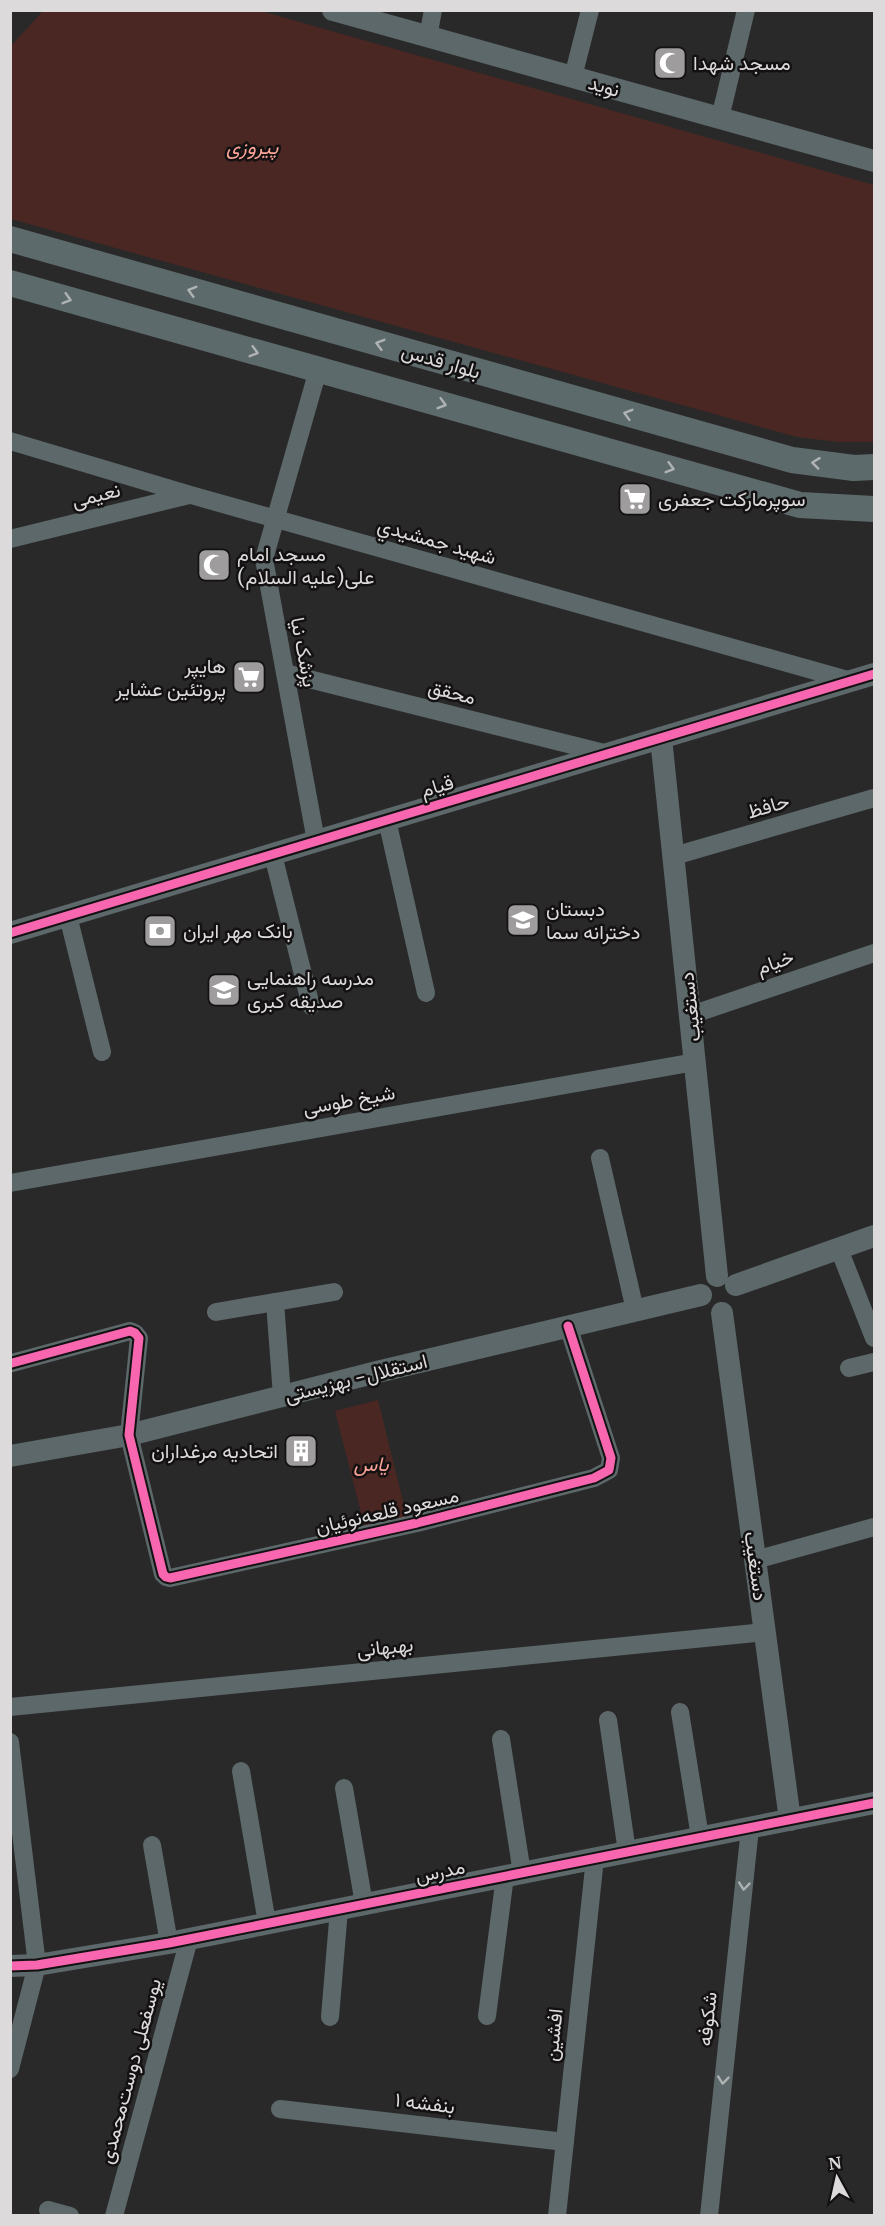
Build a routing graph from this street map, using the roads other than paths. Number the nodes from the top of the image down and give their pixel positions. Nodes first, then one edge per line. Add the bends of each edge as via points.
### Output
1 (333, 10) edge
2 (433, 10) edge
3 (590, 10) edge
4 (747, 10) edge
5 (428, 37) junction
6 (573, 77) junction
7 (720, 118) junction
8 (874, 158) edge
9 (10, 239) edge
10 (10, 283) edge
11 (318, 370) junction
12 (10, 441) edge
13 (874, 467) edge
14 (191, 495) junction
15 (874, 509) edge
16 (274, 518) junction
17 (10, 539) edge
18 (285, 673) junction
19 (874, 674) edge
20 (851, 681) junction
21 (661, 738) junction
22 (608, 754) junction
23 (874, 798) edge
24 (387, 820) junction
25 (316, 842) junction
26 (273, 855) junction
27 (674, 856) junction
28 (68, 916) junction
29 (10, 933) edge
30 (874, 953) edge
31 (426, 993) dead end
32 (311, 1006) dead end
33 (690, 1015) junction
34 (102, 1052) dead end
35 (695, 1062) junction
36 (600, 1158) dead end
37 (10, 1183) edge
38 (874, 1236) edge
39 (839, 1249) junction
40 (727, 1280) junction
41 (334, 1292) dead end
42 (701, 1295) junction
43 (275, 1302) junction
44 (635, 1310) junction
45 (216, 1312) dead end
46 (722, 1313) junction
47 (568, 1326) junction
48 (874, 1338) edge
49 (874, 1362) edge
50 (12, 1363) edge
51 (849, 1368) dead end
52 (282, 1396) junction
53 (129, 1435) junction
54 (10, 1456) edge
55 (874, 1527) edge
56 (755, 1560) junction
57 (765, 1632) junction
58 (10, 1707) edge
59 (680, 1712) dead end
60 (608, 1720) dead end
61 (501, 1739) dead end
62 (10, 1742) edge
63 (241, 1771) dead end
64 (344, 1788) dead end
65 (874, 1803) edge
66 (790, 1820) junction
67 (750, 1828) junction
68 (700, 1837) junction
69 (152, 1845) dead end
70 (627, 1852) junction
71 (595, 1858) junction
72 (514, 1874) junction
73 (19, 1883) edge
74 (364, 1904) junction
75 (339, 1909) junction
76 (267, 1923) junction
77 (179, 1941) junction
78 (37, 1965) junction
79 (10, 1966) edge
80 (487, 2016) dead end
81 (330, 2017) dead end
82 (10, 2069) edge
83 (280, 2109) dead end
84 (565, 2142) junction
85 (48, 2210) dead end
86 (70, 2216) edge
87 (114, 2216) edge
88 (557, 2216) edge
89 (709, 2216) edge

1 - 5 street, نوید
2 - 5 street
3 - 6 street
4 - 7 street
5 - 6 street, نوید
6 - 7 street, نوید
7 - 8 street, نوید
13 -> 9 main road, بلوار قدس via 792,460
10 -> 11 main road, بلوار قدس
11 -> 15 main road, بلوار قدس via 800,505
11 - 16 street, پزشک نیا
12 - 14 street, شهيد جمشيدي
14 - 16 street, شهيد جمشيدي
14 - 17 street, نعیمی
16 - 18 street, پزشک نیا via 264,559
16 - 20 street, شهيد جمشيدي
18 - 22 street, محقق
18 - 25 street, پزشک نیا
19 - 20 street, قیام
20 - 21 street, قیام
21 - 22 street, قیام
21 - 27 street, دستغیب
22 - 24 street, قیام
23 - 27 street, حافظ
24 - 25 street, قیام
24 - 31 street
25 - 26 street, قیام
26 - 28 street, قیام
26 - 32 street
27 - 33 street, دستغیب
28 - 29 street, قیام
28 - 34 street
30 - 33 street, خیام
33 - 35 street, دستغیب
35 - 37 street, شیخ طوسی
35 - 40 street, دستغیب
36 - 44 street
38 - 39 street
39 - 40 street
39 - 48 street
40 - 42 street via 712,1278
40 - 46 street via 739,1296
41 - 43 street
42 - 44 street, استقلال- بهزیستی
42 - 46 street via 705,1306
43 - 45 street
43 - 52 street
44 - 47 street, استقلال- بهزیستی
46 - 56 street, دستغیب
47 - 52 street, استقلال- بهزیستی
47 - 53 street, مسعود قلعه‌نوئیان via 611,1458 609,1470 594,1478 417,1523 166,1577
49 - 51 street
50 - 53 street via 130,1331 135,1333 139,1338
52 - 53 street, استقلال- بهزیستی
53 - 54 street, استقلال- بهزیستی
55 - 56 street
56 - 57 street, دستغیب
57 - 58 street, بهبهانی
57 - 66 street, دستغیب
59 - 68 street
60 - 70 street
61 - 72 street
62 - 73 street
63 - 76 street
64 - 74 street
65 - 66 street, مدرس
66 - 67 street, مدرس
67 - 68 street, مدرس
67 -> 89 street, شکوفه
68 - 70 street, مدرس
69 - 77 street
70 - 71 street, مدرس
71 - 72 street, مدرس
71 - 84 street, افشین
72 - 74 street, مدرس
72 - 80 street
73 - 78 street
74 - 75 street, مدرس
75 - 76 street, مدرس
75 - 81 street
76 - 77 street, مدرس
77 - 78 street, مدرس
77 - 87 street, یوسفعلی دوست‌محمدی
78 - 79 street, مدرس
78 - 82 street
83 - 84 street, بنفشه ۱
84 - 88 street, افشین
85 - 86 street

